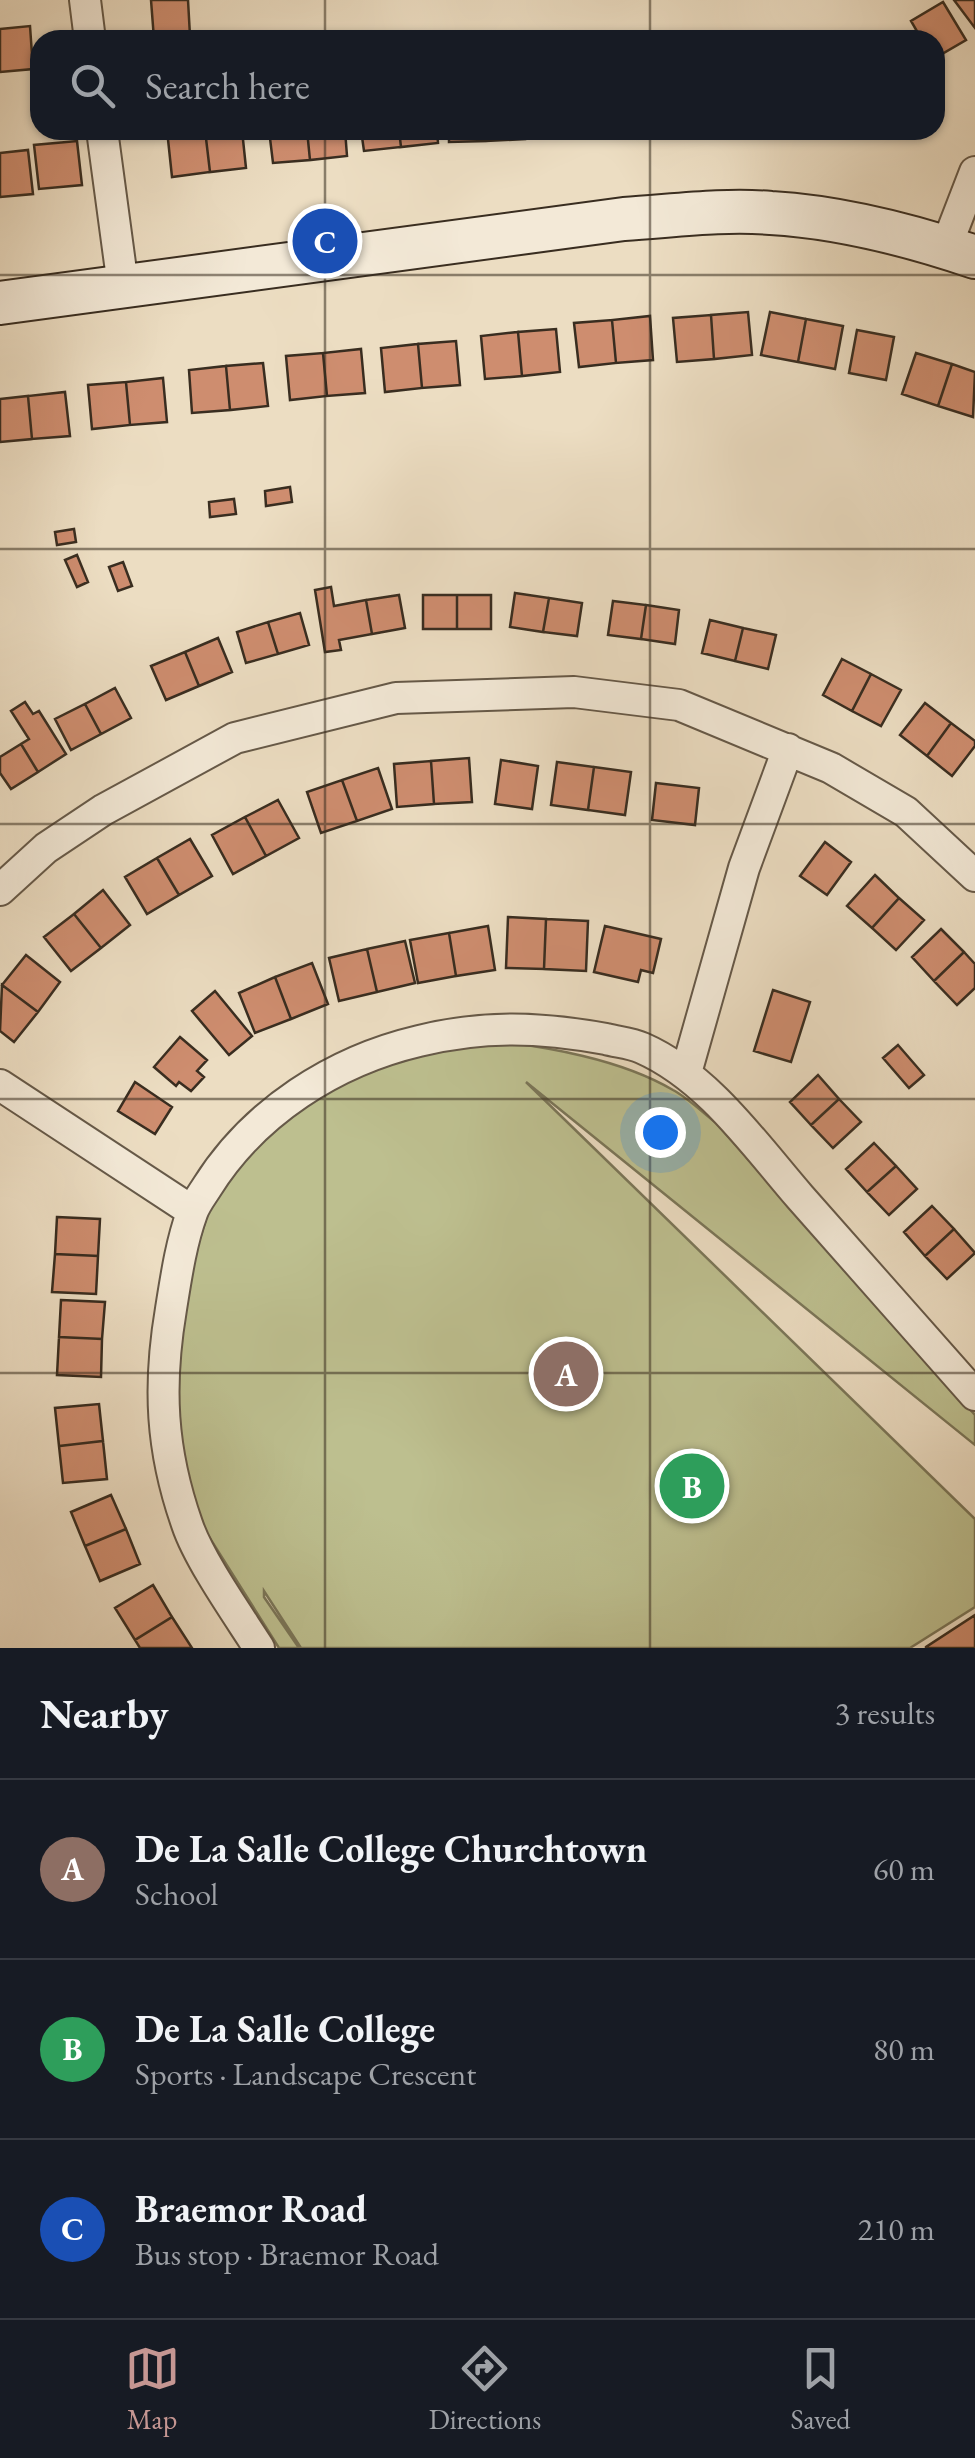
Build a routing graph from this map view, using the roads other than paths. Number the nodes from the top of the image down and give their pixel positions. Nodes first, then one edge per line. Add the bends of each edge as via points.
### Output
1 (85, 0) edge
2 (89, 30) edge
3 (103, 140) edge
4 (975, 172) edge
5 (961, 252) edge
6 (123, 286) junction
7 (0, 303) edge
8 (788, 749) junction
9 (975, 876) edge
10 (0, 890) edge
11 (686, 1073) junction
12 (0, 1085) edge
13 (192, 1211) junction
14 (975, 1395) edge
15 (259, 1648) edge

1 - 2 street
3 - 6 street
4 - 5 street
5 - 6 main road via 835,221 770,212 702,213
6 - 7 main road
8 - 9 street via 906,812
8 - 10 street via 679,705 574,692 396,698 235,738 103,810
8 - 11 street via 744,868
11 - 13 street via 640,1046 579,1034 497,1027 400,1045 288,1100 248,1134
11 - 14 street
12 - 13 street
13 - 15 street via 162,1364 164,1428 188,1530

